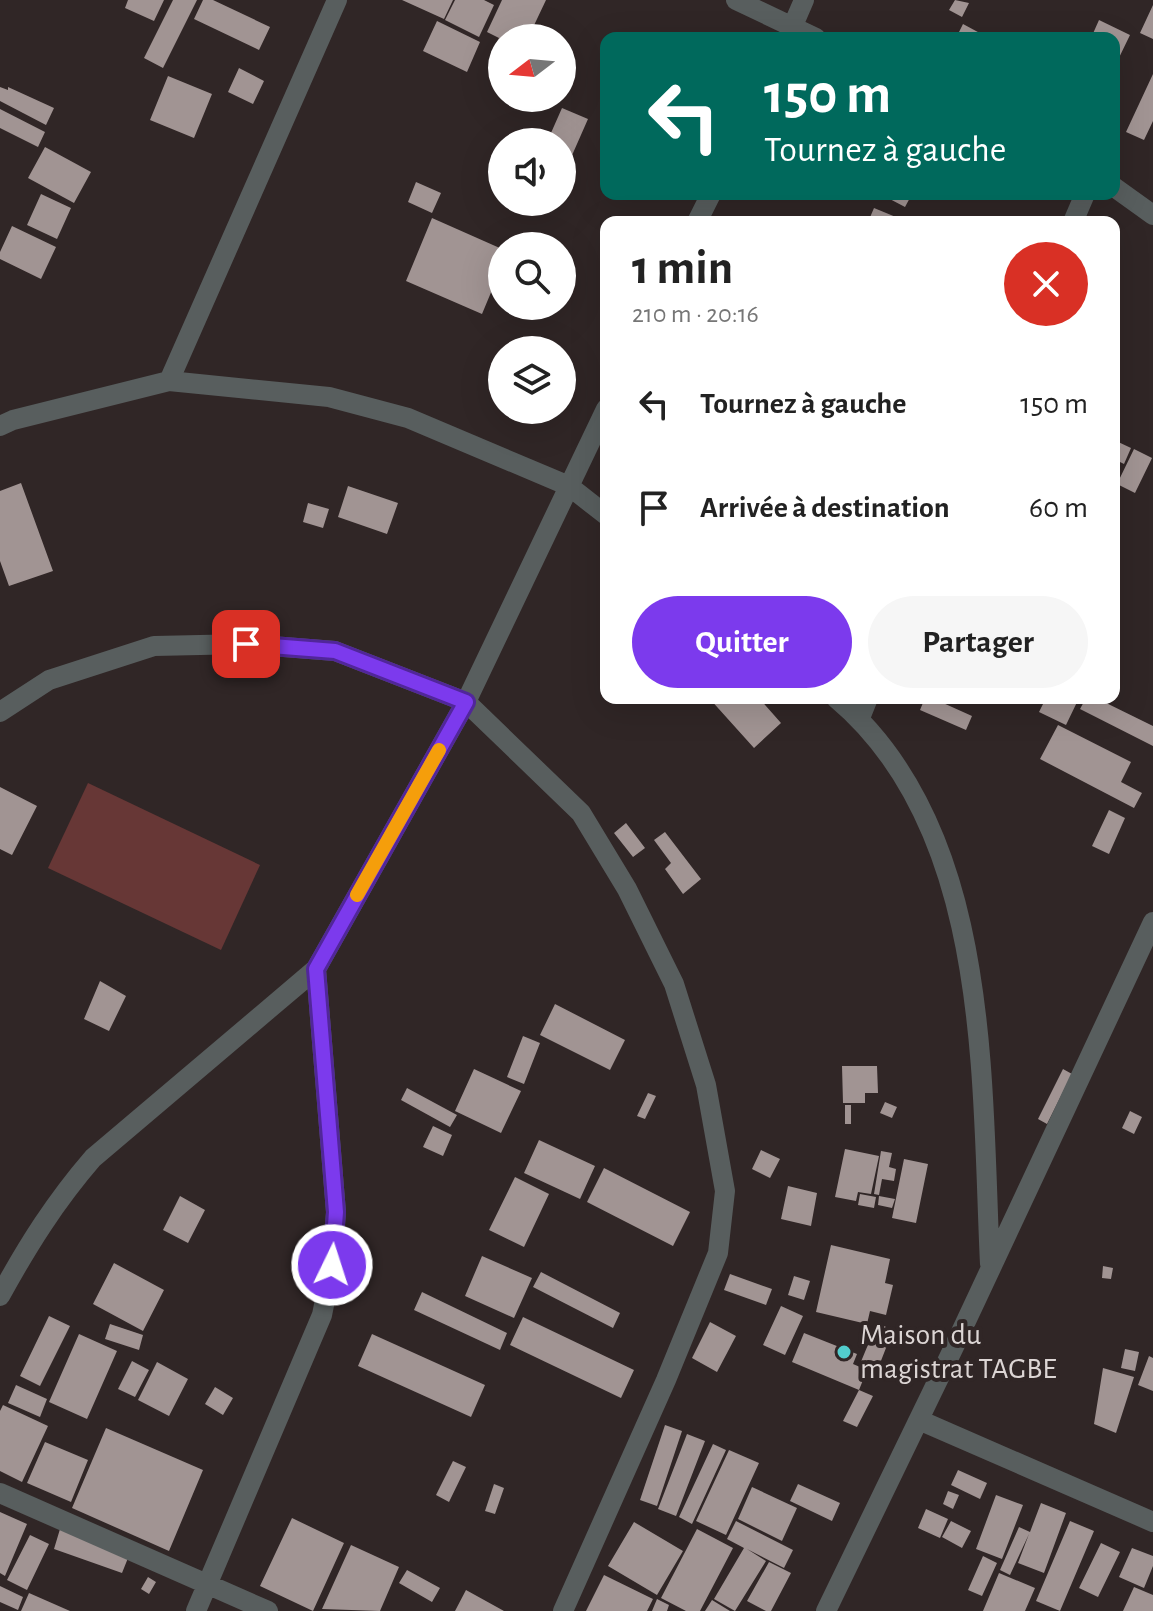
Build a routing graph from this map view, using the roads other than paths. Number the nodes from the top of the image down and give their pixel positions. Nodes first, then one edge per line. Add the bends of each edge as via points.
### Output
1 (337, 0) edge
2 (736, 0) edge
3 (804, 0) edge
4 (790, 32) edge
5 (1120, 191) edge
6 (1153, 215) edge
7 (169, 381) junction
8 (600, 421) edge
9 (0, 426) edge
10 (569, 486) junction
11 (600, 510) edge
12 (466, 702) junction
13 (843, 704) edge
14 (866, 704) edge
15 (0, 712) edge
16 (860, 718) junction
17 (1153, 922) edge
18 (316, 969) junction
19 (990, 1268) junction
20 (0, 1296) edge
21 (919, 1420) junction
22 (0, 1493) edge
23 (1153, 1522) edge
24 (207, 1584) junction
25 (196, 1611) edge
26 (268, 1611) edge
27 (563, 1611) edge
28 (826, 1611) edge

1 - 7 street
2 - 4 street
3 - 4 street
5 - 6 street
7 - 9 street
7 - 10 street via 329,397 368,407 408,418
8 - 10 street
10 - 11 street
10 - 12 street
12 - 15 street via 335,651 231,644 154,646 49,680
12 - 18 street
12 - 27 street via 581,813 627,889 674,984 706,1085 725,1191 718,1253
13 - 16 street
14 - 16 street
16 - 19 street via 914,792 945,865 966,948 979,1023
17 - 19 street
18 - 20 street via 93,1158 38,1228
18 - 24 street via 336,1212 332,1265 322,1315
19 - 21 street
21 - 23 street
21 - 28 street
22 - 24 street
24 - 25 street
24 - 26 street

